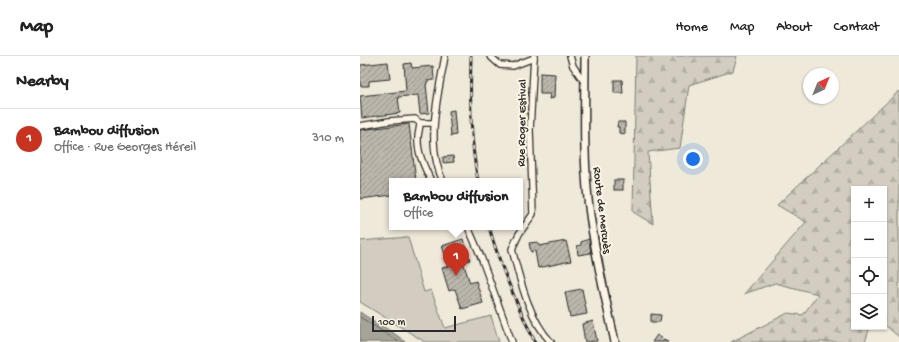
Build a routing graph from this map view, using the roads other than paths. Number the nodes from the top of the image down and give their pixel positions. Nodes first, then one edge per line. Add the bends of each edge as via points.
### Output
1 (444, 56) edge
2 (490, 56) edge
3 (570, 56) edge
4 (584, 56) edge
5 (534, 57) edge
6 (585, 83) junction
7 (420, 123) junction
8 (434, 123) junction
9 (360, 126) edge
10 (430, 178) edge
11 (442, 178) edge
12 (523, 228) edge
13 (469, 230) edge
14 (522, 230) edge
15 (512, 342) edge
16 (551, 342) edge
17 (615, 342) edge

1 - 8 street
2 - 5 street, Rue Roger Estival via 500,65 513,66
3 - 6 street via 573,66
4 - 6 main road, Route de Mercuès
5 - 12 street, Rue Roger Estival via 530,130 533,214
6 - 17 main road, Route de Mercuès via 588,200
7 - 8 street
7 - 9 street via 415,119
7 - 10 street via 418,146
8 - 11 street via 437,168
13 - 15 street
14 - 16 street, Rue Roger Estival via 512,249 524,292 538,323

